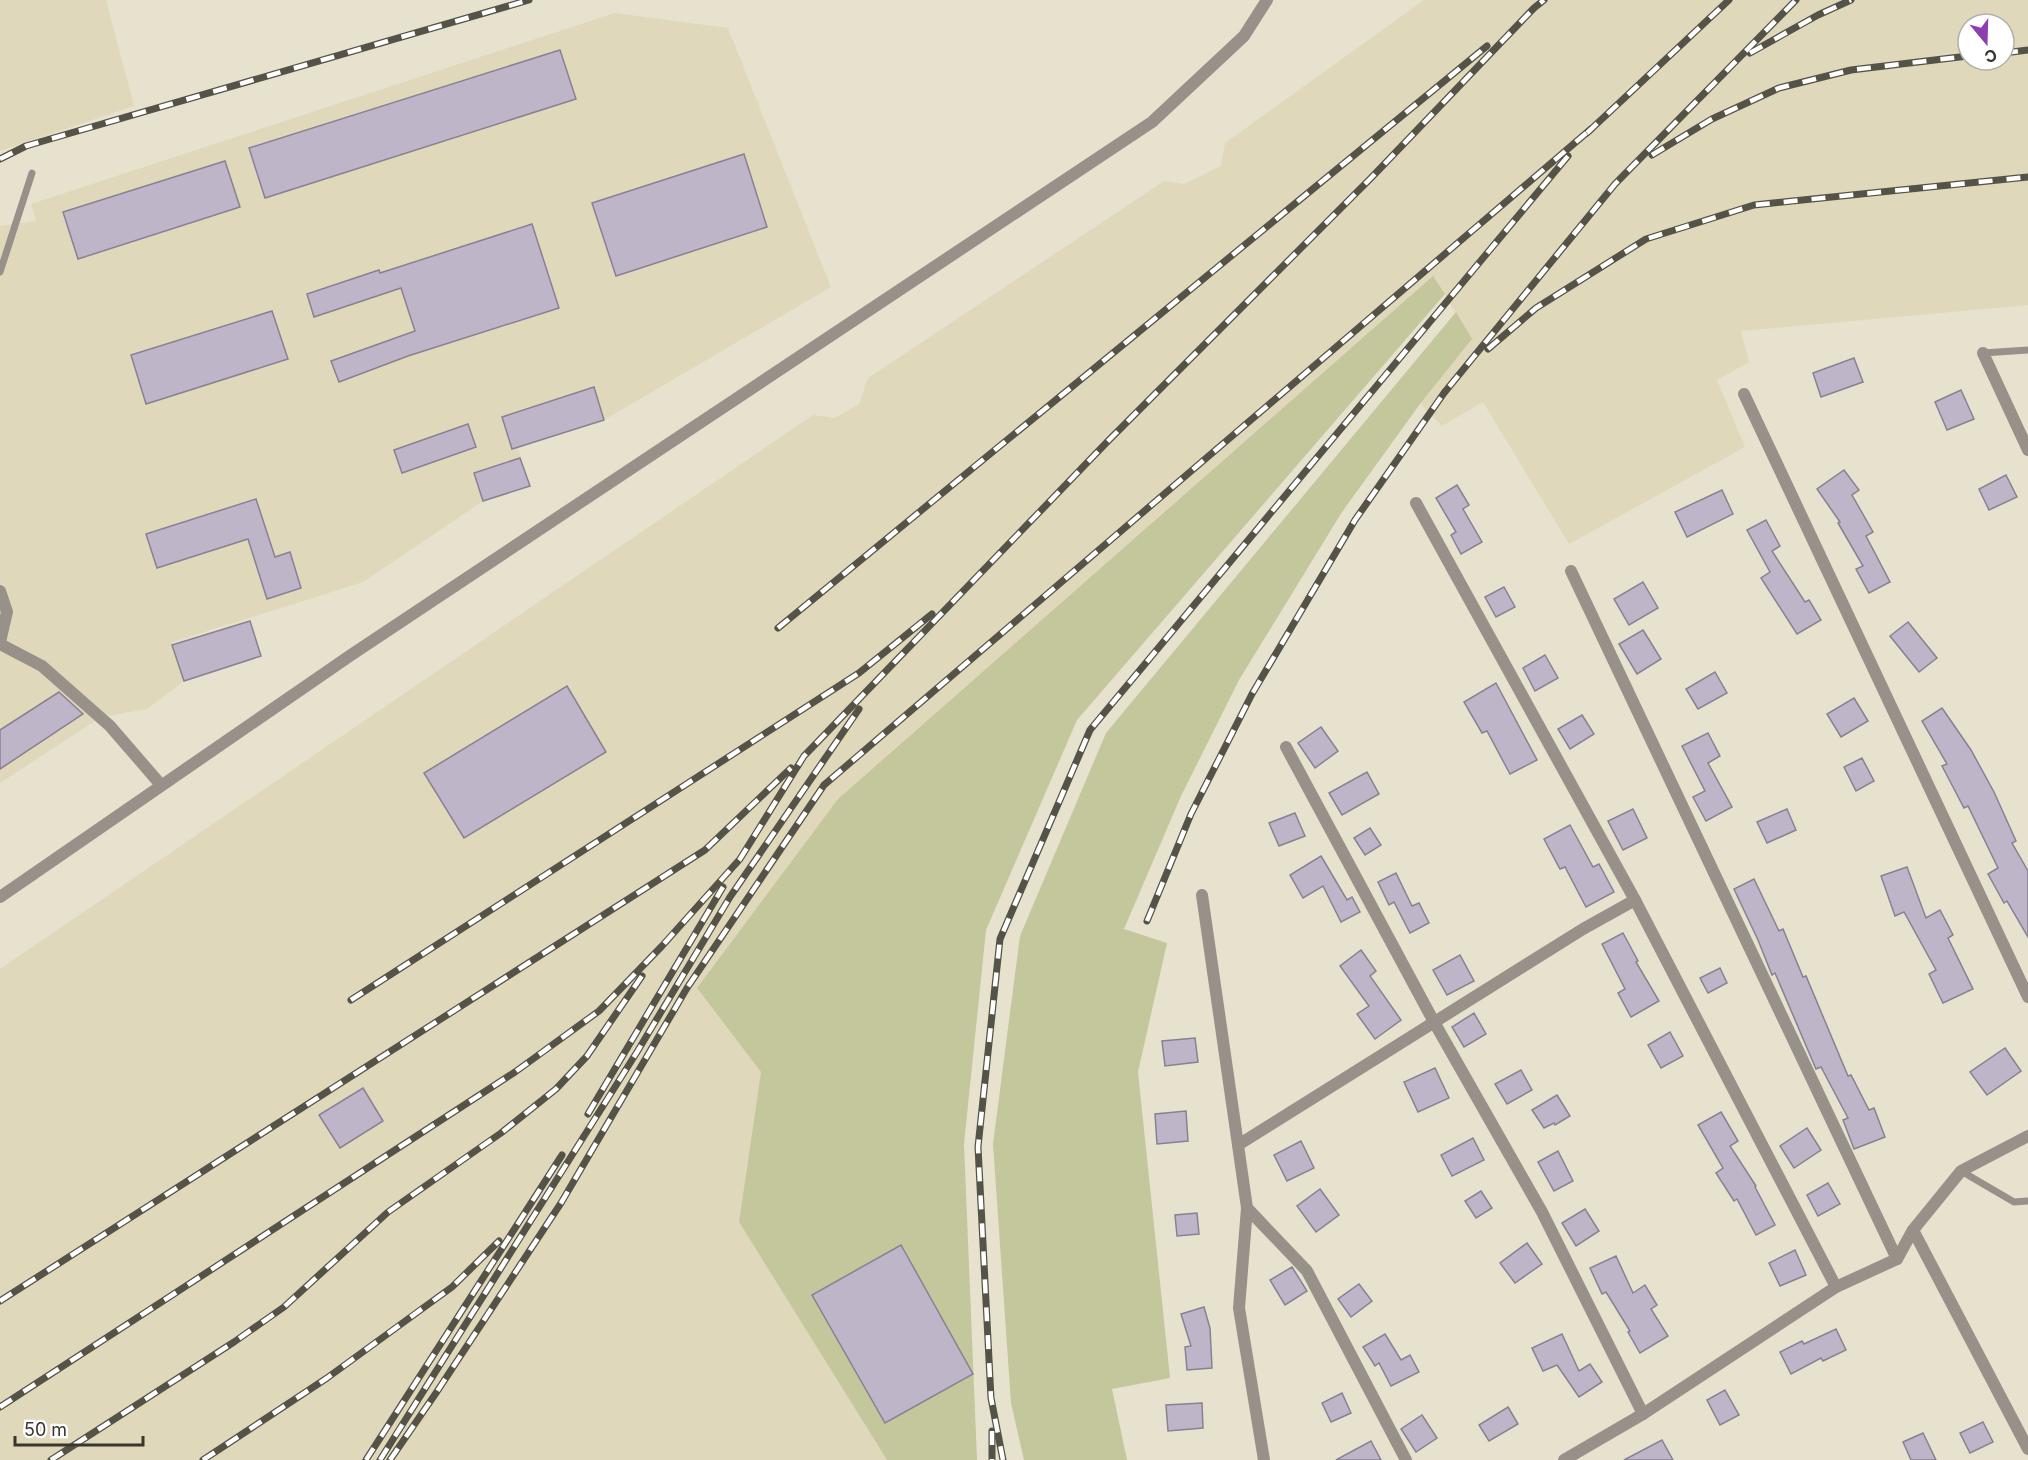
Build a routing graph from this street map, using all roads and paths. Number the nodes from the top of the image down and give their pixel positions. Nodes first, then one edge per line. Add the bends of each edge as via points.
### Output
1 (1267, 0) edge
2 (32, 173) dead end
3 (0, 272) edge
4 (2028, 350) edge
5 (1983, 353) joint
6 (1744, 394) dead end
7 (2028, 450) edge
8 (1416, 503) dead end
9 (1571, 571) dead end
10 (0, 591) edge
11 (0, 643) edge
12 (1286, 747) dead end
13 (161, 785) junction
14 (1202, 895) dead end
15 (0, 897) edge
16 (1635, 900) junction
17 (2028, 997) edge
18 (1434, 1022) junction
19 (2028, 1136) edge
20 (1238, 1145) junction
21 (1960, 1170) junction
22 (2028, 1201) edge
23 (1247, 1208) junction
24 (1913, 1230) junction
25 (1897, 1258) junction
26 (1836, 1287) junction
27 (1643, 1414) junction
28 (2028, 1449) edge
29 (1264, 1460) edge
30 (1406, 1460) edge
31 (1564, 1460) edge

1 - 13 street via 1244,36 1152,122
2 - 3 lane
4 - 5 lane
5 - 7 street
6 - 17 street
8 - 16 street
9 - 25 street
10 - 11 street via 7,612
11 - 13 street via 42,666 110,726
12 - 18 street
13 - 15 street
14 - 20 street
16 - 18 street
16 - 26 street
18 - 20 street
18 - 27 street via 1542,1212
19 - 21 street
20 - 23 street
21 - 22 lane via 2014,1202
21 - 24 street
23 - 29 street via 1239,1308
23 - 30 street via 1307,1271
24 - 25 street
24 - 28 street
25 - 26 street
26 - 27 street
27 - 31 street

